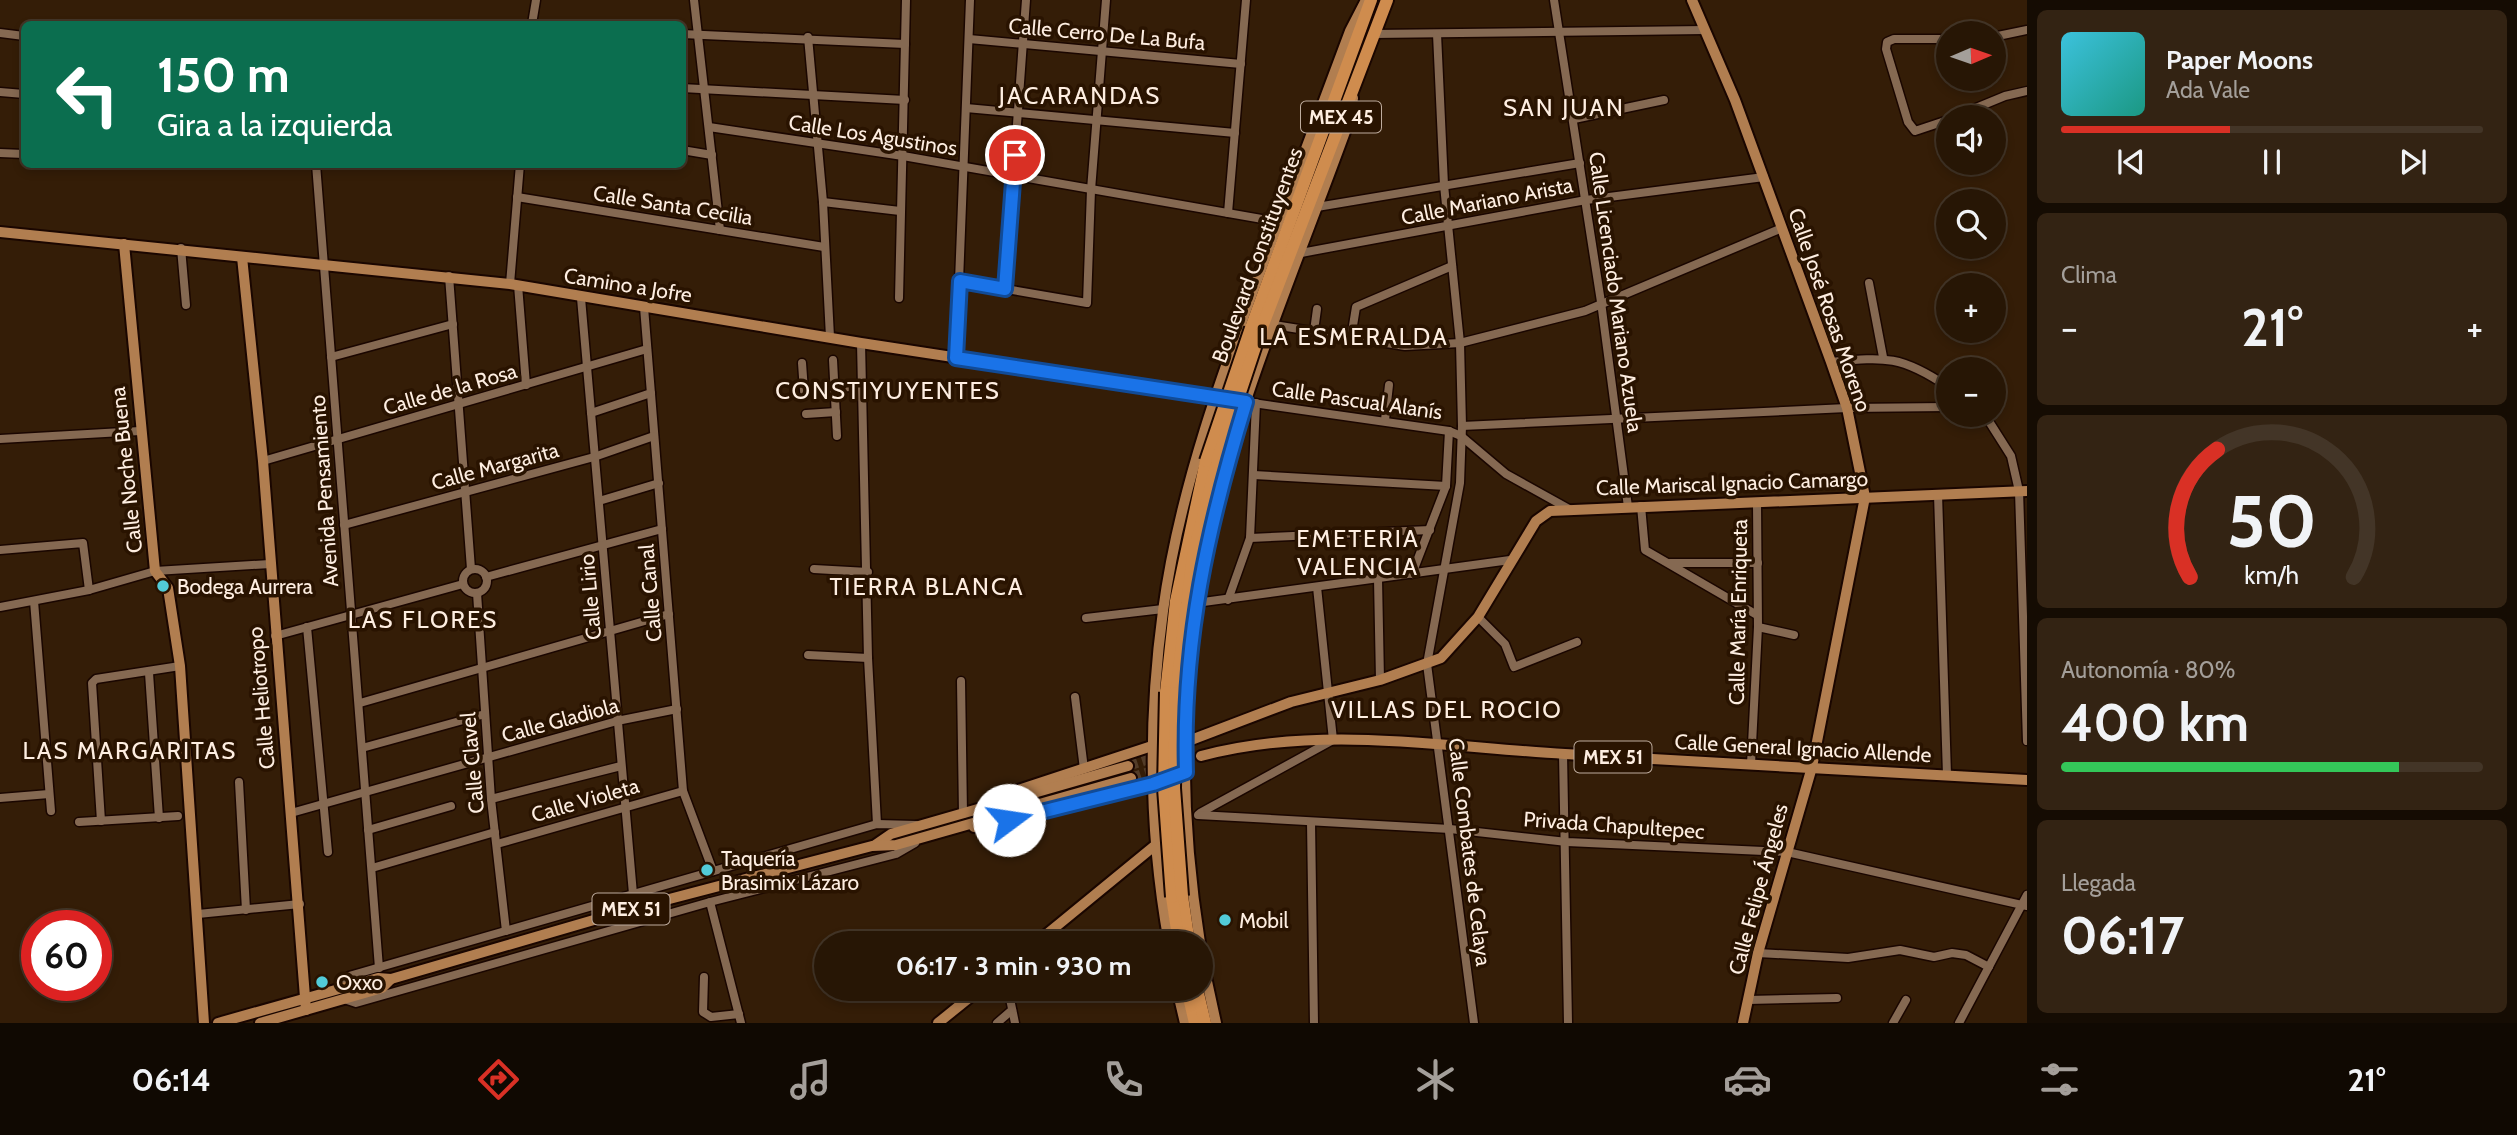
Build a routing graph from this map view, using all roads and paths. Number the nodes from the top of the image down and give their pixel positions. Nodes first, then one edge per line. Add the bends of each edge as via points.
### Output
1 (536, 0) edge
2 (694, 0) edge
3 (906, 0) edge
4 (970, 0) edge
5 (1026, 0) edge
6 (1106, 0) edge
7 (1246, 0) edge
8 (1368, 0) edge
9 (1387, 0) edge
10 (1554, 0) edge
11 (1692, 0) edge
12 (532, 21) edge
13 (1705, 30) junction
14 (2027, 30) edge
15 (1559, 32) junction
16 (0, 33) edge
17 (686, 34) edge
18 (1373, 34) junction
19 (1437, 34) junction
20 (2006, 34) edge
21 (699, 35) junction
22 (21, 36) edge
23 (808, 37) junction
24 (969, 39) junction
25 (1936, 39) edge
26 (905, 44) junction
27 (1023, 44) junction
28 (1102, 51) junction
29 (1241, 64) junction
30 (1357, 75) junction
31 (686, 88) edge
32 (705, 88) junction
33 (2027, 91) edge
34 (0, 92) edge
35 (21, 94) edge
36 (812, 94) junction
37 (905, 100) junction
38 (1664, 100) dead end
39 (1983, 105) edge
40 (966, 108) junction
41 (1018, 113) junction
42 (1096, 119) junction
43 (1574, 119) junction
44 (1936, 124) edge
45 (709, 127) junction
46 (1235, 133) junction
47 (815, 143) junction
48 (686, 151) edge
49 (0, 153) edge
50 (21, 154) edge
51 (712, 155) junction
52 (903, 156) junction
53 (1580, 163) junction
54 (316, 168) edge
55 (520, 168) edge
56 (963, 168) junction
57 (1013, 176) junction
58 (1763, 177) junction
59 (1444, 185) junction
60 (1091, 190) junction
61 (516, 197) junction
62 (1586, 200) junction
63 (823, 202) junction
64 (1317, 207) junction
65 (900, 211) junction
66 (1228, 213) junction
67 (1447, 226) junction
68 (1287, 228) junction
69 (1782, 228) junction
70 (720, 230) junction
71 (0, 232) edge
72 (124, 244) junction
73 (824, 247) junction
74 (181, 248) junction
75 (1301, 253) junction
76 (242, 257) junction
77 (321, 263) junction
78 (1452, 266) junction
79 (449, 276) junction
80 (960, 281) junction
81 (1869, 283) dead end
82 (514, 284) junction
83 (1005, 289) junction
84 (581, 298) junction
85 (899, 298) dead end
86 (1601, 302) junction
87 (186, 305) dead end
88 (644, 307) junction
89 (1317, 309) dead end
90 (453, 324) junction
91 (1274, 325) junction
92 (1314, 331) junction
93 (830, 337) junction
94 (1236, 337) junction
95 (1351, 338) junction
96 (860, 343) junction
97 (1460, 343) junction
98 (647, 349) junction
99 (1264, 351) junction
100 (331, 357) junction
101 (1883, 357) junction
102 (956, 358) junction
103 (833, 360) dead end
104 (1831, 362) junction
105 (802, 363) dead end
106 (588, 367) junction
107 (1936, 380) edge
108 (526, 385) junction
109 (1389, 385) dead end
110 (862, 386) junction
111 (835, 388) junction
112 (651, 393) junction
113 (1214, 396) junction
114 (1251, 403) junction
115 (460, 405) junction
116 (1936, 407) edge
117 (1847, 408) junction
118 (836, 412) junction
119 (591, 413) junction
120 (806, 414) dead end
121 (1385, 420) junction
122 (1616, 420) junction
123 (1462, 426) junction
124 (1993, 427) edge
125 (140, 430) junction
126 (1449, 431) junction
127 (654, 436) junction
128 (837, 436) dead end
129 (1461, 436) junction
130 (0, 439) edge
131 (337, 440) junction
132 (594, 457) junction
133 (263, 461) junction
134 (1254, 475) junction
135 (659, 484) junction
136 (1446, 486) junction
137 (2023, 491) edge
138 (467, 492) junction
139 (1938, 494) junction
140 (1865, 497) junction
141 (599, 501) junction
142 (1758, 503) junction
143 (1641, 506) junction
144 (1628, 507) junction
145 (1569, 509) junction
146 (344, 525) junction
147 (662, 529) junction
148 (1430, 530) junction
149 (1250, 538) junction
150 (603, 544) junction
151 (0, 550) edge
152 (1510, 560) junction
153 (1669, 563) junction
154 (1758, 563) junction
155 (270, 564) junction
156 (471, 569) junction
157 (814, 569) dead end
158 (1445, 570) junction
159 (155, 571) junction
160 (868, 572) junction
161 (1412, 574) junction
162 (486, 577) junction
163 (1378, 579) junction
164 (463, 584) junction
165 (1317, 587) junction
166 (89, 590) junction
167 (477, 593) junction
168 (34, 600) junction
169 (1228, 600) junction
170 (1196, 603) junction
171 (0, 607) edge
172 (1163, 610) junction
173 (669, 614) junction
174 (351, 615) junction
175 (1757, 615) junction
176 (1478, 617) junction
177 (1086, 618) dead end
178 (307, 627) junction
179 (1758, 627) junction
180 (611, 631) junction
181 (1794, 635) dead end
182 (275, 636) junction
183 (1577, 642) dead end
184 (807, 655) dead end
185 (868, 658) junction
186 (1427, 664) junction
187 (180, 666) junction
188 (482, 670) junction
189 (149, 673) junction
190 (1380, 680) junction
191 (961, 681) dead end
192 (1328, 692) junction
193 (1075, 697) dead end
194 (360, 702) junction
195 (677, 709) junction
196 (485, 714) junction
197 (617, 721) junction
198 (1188, 738) junction
199 (1333, 740) junction
200 (2027, 741) edge
201 (1438, 743) junction
202 (1152, 746) junction
203 (362, 748) junction
204 (1563, 754) junction
205 (1201, 756) dead end
206 (489, 757) junction
207 (1751, 764) junction
208 (621, 766) junction
209 (1128, 766) tunnel mouth
210 (1812, 767) junction
211 (1084, 769) junction
212 (1186, 772) junction
213 (1947, 775) junction
214 (1131, 778) tunnel mouth
215 (2027, 780) edge
216 (239, 782) dead end
217 (1153, 784) junction
218 (683, 791) junction
219 (365, 792) junction
220 (49, 794) junction
221 (0, 798) edge
222 (491, 799) junction
223 (323, 804) junction
224 (451, 806) dead end
225 (624, 808) junction
226 (984, 808) junction
227 (51, 811) dead end
228 (292, 813) junction
229 (963, 814) junction
230 (178, 816) dead end
231 (1193, 817) junction
232 (159, 818) junction
233 (101, 821) junction
234 (79, 822) dead end
235 (1311, 822) junction
236 (877, 824) junction
237 (926, 825) junction
238 (953, 827) junction
239 (1450, 829) junction
240 (369, 830) junction
241 (495, 832) junction
242 (922, 838) junction
243 (1567, 842) junction
244 (496, 844) junction
245 (1156, 845) junction
246 (872, 846) junction
247 (328, 852) dead end
248 (1787, 852) junction
249 (372, 868) junction
250 (713, 870) junction
251 (633, 894) junction
252 (2027, 895) edge
253 (710, 902) junction
254 (300, 904) junction
255 (2025, 905) edge
256 (246, 910) junction
257 (198, 914) junction
258 (506, 931) junction
259 (1051, 931) edge
260 (1167, 931) edge
261 (1178, 931) edge
262 (1187, 931) edge
263 (1198, 931) edge
264 (1758, 953) junction
265 (1989, 967) junction
266 (379, 968) junction
267 (704, 977) dead end
268 (342, 994) junction
269 (1837, 998) dead end
270 (1748, 1000) junction
271 (1906, 1000) dead end
272 (965, 1001) edge
273 (1011, 1001) edge
274 (1180, 1001) edge
275 (1190, 1001) edge
276 (1200, 1001) edge
277 (1211, 1001) edge
278 (305, 1004) junction
279 (1013, 1010) junction
280 (740, 1019) edge
281 (204, 1023) edge
282 (218, 1023) edge
283 (260, 1023) edge
284 (938, 1023) edge
285 (998, 1023) edge
286 (1016, 1023) edge
287 (1185, 1023) edge
288 (1195, 1023) edge
289 (1205, 1023) edge
290 (1216, 1023) edge
291 (1314, 1023) edge
292 (1474, 1023) edge
293 (1568, 1023) edge
294 (1743, 1023) edge
295 (1893, 1023) edge
296 (1959, 1023) edge

1 - 12 street
2 - 21 street
3 - 26 street
4 - 24 street
5 - 27 street
6 - 28 street
7 - 29 street
8 - 68 highway, Boulevard Constituyentes / MEX 45
9 - 18 highway, Boulevard Constituyentes / MEX 45
10 - 15 street, Calle Licenciado Mariano Azuela
11 - 13 main road, Calle José Rosas Moreno
13 - 15 street
13 - 58 main road, Calle José Rosas Moreno
14 - 20 street
15 - 19 street
15 - 43 street, Calle Licenciado Mariano Azuela
16 - 22 street
17 - 21 street
18 - 19 street
18 - 30 highway, Boulevard Constituyentes / MEX 45
19 - 59 street, Calle Combates de Celaya
21 - 23 street
21 - 32 street
23 - 26 street
23 - 36 street
24 - 27 street, Calle Cerro De La Bufa
24 - 40 street
25 - 44 street via 1894,39 1887,42 1886,49 1908,122 1915,131
26 - 37 street
27 - 28 street, Calle Cerro De La Bufa
27 - 41 street
28 - 29 street, Calle Cerro De La Bufa
28 - 42 street
29 - 46 street
30 - 64 main road via 1350,118
30 - 68 highway, Boulevard Constituyentes / MEX 45
31 - 32 street
32 - 36 street
32 - 45 street
33 - 39 street
34 - 35 street
36 - 37 street
36 - 47 street
37 - 52 street
38 - 43 street
40 - 41 street
40 - 56 street
41 - 42 street
41 - 57 street
42 - 46 street
42 - 60 street
43 - 53 street, Calle Licenciado Mariano Azuela
45 - 47 street, Calle Los Agustinos
45 - 51 street
46 - 66 street
47 - 52 street, Calle Los Agustinos
47 - 63 street
48 - 51 street
49 - 50 street
51 - 70 street
52 - 56 street, Calle Los Agustinos
52 - 65 street
53 - 59 street
53 - 62 street, Calle Licenciado Mariano Azuela
54 - 77 street, Avenida Pensamiento
55 - 61 street
56 - 57 street, Calle Los Agustinos
56 - 80 street
57 - 60 street, Calle Los Agustinos
57 - 83 street
58 - 62 street, Calle Mariano Arista
58 - 69 main road, Calle José Rosas Moreno
59 - 64 street
59 - 67 street, Calle Combates de Celaya
60 - 66 street, Calle Los Agustinos
60 - 83 street via 1087,303
61 - 70 street, Calle Santa Cecilia
61 - 82 street
62 - 67 street, Calle Mariano Arista
62 - 86 street, Calle Licenciado Mariano Azuela
63 - 65 street
63 - 73 street
64 - 75 main road
65 - 85 street
66 - 68 street, Calle Los Agustinos
67 - 75 street, Calle Mariano Arista
67 - 78 street, Calle Combates de Celaya
68 - 94 main road
68 - 261 highway, Boulevard Constituyentes / MEX 45, bridge via 1214,435 1176,601 1163,733 1166,834
68 - 262 highway, Boulevard Constituyentes / MEX 45, bridge via 1228,425 1188,591 1176,693 1174,788
69 - 86 street
69 - 104 main road, Calle José Rosas Moreno
70 - 73 street, Calle Santa Cecilia
71 - 72 main road, Camino a Jofre
72 - 74 main road, Camino a Jofre
72 - 125 main road, Calle Noche Buena
73 - 93 street
74 - 76 main road, Camino a Jofre
74 - 87 street
75 - 91 main road
76 - 77 main road, Camino a Jofre
76 - 133 main road, Calle Heliotropo
77 - 79 main road, Camino a Jofre
77 - 100 street, Avenida Pensamiento
78 - 95 street via 1356,307
78 - 97 street, Calle Combates de Celaya
79 - 82 main road, Camino a Jofre
79 - 90 street
80 - 83 street
80 - 102 street
81 - 101 street
82 - 84 main road, Camino a Jofre
82 - 108 street
84 - 88 main road, Camino a Jofre
84 - 106 street, Calle Lirio
86 - 97 street via 1585,311
86 - 122 street, Calle Licenciado Mariano Azuela
88 - 93 main road, Camino a Jofre
88 - 98 street, Calle Canal
89 - 92 street
90 - 100 street
90 - 115 street
91 - 92 street
91 - 99 main road
92 - 95 street
93 - 96 main road, Camino a Jofre
94 - 99 street via 1247,350
94 - 113 main road
95 - 97 street via 1405,346
96 - 102 main road, Camino a Jofre
96 - 110 street
97 - 123 street, Calle Combates de Celaya
98 - 106 street, Calle de la Rosa
98 - 112 street, Calle Canal
99 - 114 main road
100 - 131 street, Avenida Pensamiento
101 - 104 street
101 - 107 street via 1902,360
102 - 113 main road, Camino a Jofre
103 - 111 street
104 - 117 main road, Calle José Rosas Moreno
105 - 111 street via 804,391
106 - 108 street, Calle de la Rosa
106 - 119 street, Calle Lirio
108 - 115 street, Calle de la Rosa
109 - 121 street
110 - 111 street
110 - 160 street
111 - 118 street
112 - 119 street
112 - 127 street, Calle Canal
113 - 114 main road, Camino a Jofre
113 - 172 main road
114 - 121 street, Calle Pascual Alanís
114 - 134 street
114 - 170 main road via 1215,503
115 - 131 street, Calle de la Rosa
115 - 138 street
116 - 117 street
117 - 122 street
117 - 140 main road, Calle José Rosas Moreno
118 - 120 street
118 - 128 street
119 - 132 street, Calle Lirio
121 - 126 street, Calle Pascual Alanís
122 - 123 street
122 - 144 street, Calle Licenciado Mariano Azuela
123 - 129 street, Calle Combates de Celaya
124 - 137 street via 2011,456
125 - 130 street
125 - 159 main road, Calle Noche Buena
126 - 129 street, Calle Pascual Alanís
126 - 136 street
127 - 132 street, Calle Margarita
127 - 135 street, Calle Canal
129 - 145 street, Calle Mariscal Ignacio Camargo via 1506,474
129 - 158 street, Calle Combates de Celaya via 1460,483
131 - 133 street, Calle de la Rosa
131 - 146 street, Avenida Pensamiento
132 - 138 street, Calle Margarita
132 - 141 street, Calle Lirio
133 - 155 main road, Calle Heliotropo
134 - 136 street
134 - 149 street
135 - 141 street
135 - 147 street, Calle Canal
136 - 148 street
137 - 139 main road, Calle Mariscal Ignacio Camargo
137 - 200 street
138 - 146 street, Calle Margarita
138 - 156 street
139 - 140 main road, Calle Mariscal Ignacio Camargo
139 - 213 street
140 - 142 main road, Calle Mariscal Ignacio Camargo
140 - 210 main road, Calle José Rosas Moreno
141 - 150 street, Calle Lirio
142 - 143 main road, Calle Mariscal Ignacio Camargo
142 - 154 street, Calle María Enriqueta
143 - 144 main road, Calle Mariscal Ignacio Camargo
143 - 153 street via 1645,550
144 - 145 main road, Calle Mariscal Ignacio Camargo
145 - 152 main road via 1542,515
146 - 174 street, Avenida Pensamiento
147 - 150 street
147 - 173 street, Calle Canal
148 - 149 street
148 - 161 street
149 - 169 street
150 - 162 street
150 - 180 street, Calle Lirio
151 - 166 street via 83,543
152 - 158 street
152 - 176 main road
153 - 154 street
153 - 175 street
154 - 175 street, Calle María Enriqueta
155 - 159 street
155 - 182 main road, Calle Heliotropo
156 - 162 street via 483,571
156 - 164 street
157 - 160 street
158 - 161 street
158 - 186 street, Calle Combates de Celaya
159 - 166 street
159 - 187 main road, Calle Noche Buena via 168,588
160 - 185 street
161 - 163 street
162 - 167 street via 483,590
163 - 165 street
163 - 190 street
164 - 167 street
164 - 174 street
165 - 169 street
165 - 192 street
166 - 168 street
167 - 188 street, Calle Clavel
168 - 171 street
168 - 220 street
169 - 170 street
170 - 198 main road via 1189,658
172 - 177 street
172 - 202 main road
173 - 180 street
173 - 195 street, Calle Canal
174 - 178 street
174 - 194 street, Avenida Pensamiento
175 - 179 street, Calle María Enriqueta
176 - 183 street via 1505,644 1514,667
176 - 186 main road via 1449,652
178 - 182 street
178 - 223 street
179 - 181 street
179 - 207 street, Calle María Enriqueta
180 - 188 street
180 - 197 street, Calle Lirio
182 - 228 main road, Calle Heliotropo
184 - 185 street
185 - 236 street
186 - 190 main road
186 - 201 street, Calle Combates de Celaya
187 - 189 street
187 - 257 main road, Calle Noche Buena
188 - 194 street
188 - 196 street, Calle Clavel
189 - 232 street
189 - 233 street via 96,679 90,686
190 - 192 main road
191 - 229 street
192 - 198 main road via 1271,704
192 - 199 street
193 - 211 street
194 - 203 street, Avenida Pensamiento
195 - 197 street, Calle Gladiola
195 - 218 street, Calle Canal
196 - 203 street
196 - 206 street, Calle Clavel
197 - 206 street, Calle Gladiola
197 - 208 street, Calle Lirio
198 - 202 main road
198 - 212 main road
199 - 201 main road, Calle General Ignacio Allende / MEX 51
199 - 205 main road, Calle General Ignacio Allende / MEX 51 via 1265,742
199 - 231 street
201 - 204 main road, Calle General Ignacio Allende / MEX 51
201 - 239 street, Calle Combates de Celaya
202 - 211 main road
202 - 217 main road
203 - 219 street, Avenida Pensamiento
204 - 207 main road, Calle General Ignacio Allende / MEX 51
204 - 243 street
206 - 219 street, Calle Gladiola
206 - 222 street, Calle Clavel
207 - 210 main road, Calle General Ignacio Allende / MEX 51
208 - 222 street
208 - 225 street, Calle Lirio
209 - 226 main road, MEX 51
210 - 213 main road, Calle General Ignacio Allende / MEX 51
210 - 248 main road, Calle Felipe Ángeles
211 - 226 main road via 1003,795
212 - 217 main road
212 - 231 main road
213 - 215 main road, Calle General Ignacio Allende / MEX 51
214 - 238 main road, MEX 51
216 - 256 street
217 - 238 main road via 985,826
217 - 245 main road
218 - 225 street, Calle Violeta
218 - 250 street, Calle Canal
219 - 223 street, Calle Gladiola
219 - 240 street, Avenida Pensamiento
220 - 221 street
220 - 227 street
222 - 241 street, Calle Clavel
223 - 228 street, Calle Gladiola
223 - 247 street
224 - 240 street
225 - 244 street, Calle Violeta
225 - 251 street, Calle Lirio
226 - 229 main road, MEX 51
228 - 254 main road, Calle Heliotropo
229 - 237 main road, MEX 51
230 - 232 street
231 - 235 street, Privada Chapultepec
231 - 245 main road
231 - 263 main road via 1191,890
232 - 233 street
233 - 234 street
235 - 239 street, Privada Chapultepec
235 - 291 street
236 - 237 street
236 - 250 street
237 - 246 main road, MEX 51 via 891,834
238 - 242 main road, MEX 51
239 - 243 street, Privada Chapultepec
239 - 292 street, Calle Combates de Celaya
240 - 249 street, Avenida Pensamiento
241 - 244 street, Calle Clavel
241 - 249 street
242 - 246 main road, MEX 51
242 - 253 street via 896,854
243 - 248 street, Privada Chapultepec
243 - 293 street
244 - 258 street, Calle Clavel
245 - 259 main road
245 - 260 main road
246 - 268 main road, MEX 51 via 635,908 391,979 382,988
248 - 255 street, Privada Chapultepec
248 - 264 main road, Calle Felipe Ángeles
249 - 266 street, Avenida Pensamiento
250 - 251 street
251 - 258 street
252 - 255 street
253 - 268 street via 356,1003
253 - 280 street
254 - 256 street
254 - 278 main road, Calle Heliotropo
255 - 265 street
256 - 257 street
257 - 281 main road, Calle Noche Buena
258 - 266 street
264 - 265 street via 1848,958 1900,950 1934,957 1952,953
264 - 270 main road, Calle Felipe Ángeles
265 - 296 street
266 - 268 street via 349,976
267 - 280 street via 703,1012
268 - 278 main road, MEX 51
269 - 270 street
270 - 294 main road, Calle Felipe Ángeles
271 - 295 street
272 - 284 main road
273 - 279 street
274 - 287 main road
275 - 288 highway
276 - 289 highway
277 - 290 main road
278 - 282 main road, MEX 51
278 - 283 main road, MEX 51
279 - 285 street
279 - 286 street

